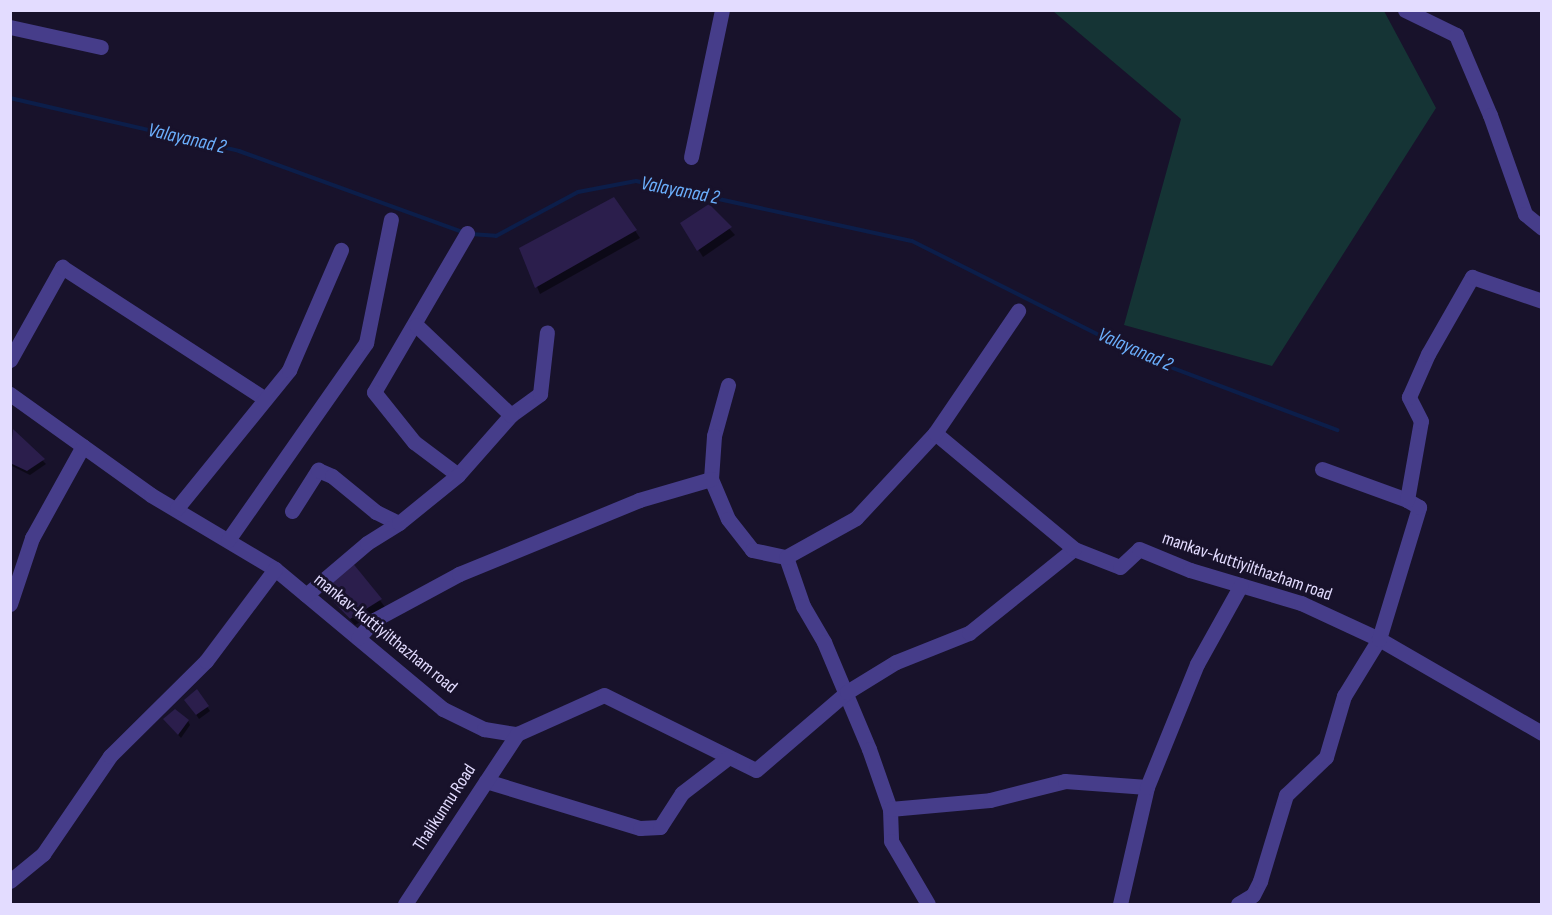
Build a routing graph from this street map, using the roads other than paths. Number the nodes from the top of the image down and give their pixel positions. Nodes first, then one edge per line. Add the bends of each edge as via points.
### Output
1 (722, 10) edge
2 (1405, 10) edge
3 (10, 27) edge
4 (101, 47) dead end
5 (691, 157) dead end
6 (391, 219) dead end
7 (1542, 228) edge
8 (467, 233) dead end
9 (341, 250) dead end
10 (1542, 301) edge
11 (1018, 311) dead end
12 (416, 325) junction
13 (547, 332) dead end
14 (10, 360) edge
15 (728, 385) dead end
16 (10, 394) edge
17 (265, 399) junction
18 (511, 415) junction
19 (935, 433) junction
20 (83, 446) junction
21 (1322, 469) dead end
22 (458, 475) junction
23 (711, 479) junction
24 (1407, 500) junction
25 (177, 508) junction
26 (292, 511) dead end
27 (399, 523) junction
28 (228, 540) junction
29 (1074, 549) junction
30 (786, 557) junction
31 (275, 569) junction
32 (1241, 585) junction
33 (306, 595) junction
34 (10, 604) edge
35 (358, 638) junction
36 (1379, 639) junction
37 (847, 692) junction
38 (1542, 733) edge
39 (517, 734) junction
40 (729, 757) junction
41 (486, 781) junction
42 (1147, 787) junction
43 (890, 809) junction
44 (10, 881) edge
45 (1260, 881) junction
46 (405, 904) edge
47 (928, 904) edge
48 (1120, 904) edge
49 (1238, 904) edge
50 (1262, 904) edge

1 - 5 street
2 - 7 street via 1456,35 1525,214
3 - 4 street
6 - 28 street via 366,343
8 - 12 street
9 - 17 street via 288,370
10 - 24 street via 1473,278 1428,354 1409,398 1421,422
11 - 19 street
12 - 18 street
12 - 22 street via 374,392 414,442
13 - 18 street via 540,394
14 - 17 street via 62,267
15 - 23 street via 714,436
16 - 20 street, mankav-kuttiyilthazham road
17 - 25 street
18 - 22 street
19 - 29 street
19 - 30 street via 856,518
20 - 25 street, mankav-kuttiyilthazham road via 151,495
20 - 34 street via 32,538
21 - 24 street
22 - 27 street
23 - 30 street via 728,519 752,550
23 - 35 street via 639,500 459,574 374,620
24 - 36 street via 1419,507
25 - 28 street, mankav-kuttiyilthazham road
26 - 27 street via 318,470
27 - 33 street via 367,543
28 - 31 street, mankav-kuttiyilthazham road
29 - 32 street, mankav-kuttiyilthazham road via 1120,567 1139,549
29 - 37 street via 969,633 896,662
30 - 37 street via 803,606
31 - 33 street, mankav-kuttiyilthazham road
31 - 44 street via 206,661 110,756 43,854
32 - 36 street, mankav-kuttiyilthazham road via 1301,603
32 - 42 street via 1197,664
33 - 35 street, mankav-kuttiyilthazham road
35 - 39 street, mankav-kuttiyilthazham road via 444,709 484,729
36 - 38 street, mankav-kuttiyilthazham road
36 - 45 street via 1344,696 1326,757 1286,795
37 - 40 street via 756,770
37 - 43 street
39 - 40 street via 604,695
39 - 41 street, Thalikunnu Road
40 - 41 street via 682,793 660,827 640,828
41 - 46 street, Thalikunnu Road
42 - 43 street via 1065,780 990,800
42 - 48 street
43 - 47 street via 891,841
45 - 49 street via 1252,895
45 - 50 street

